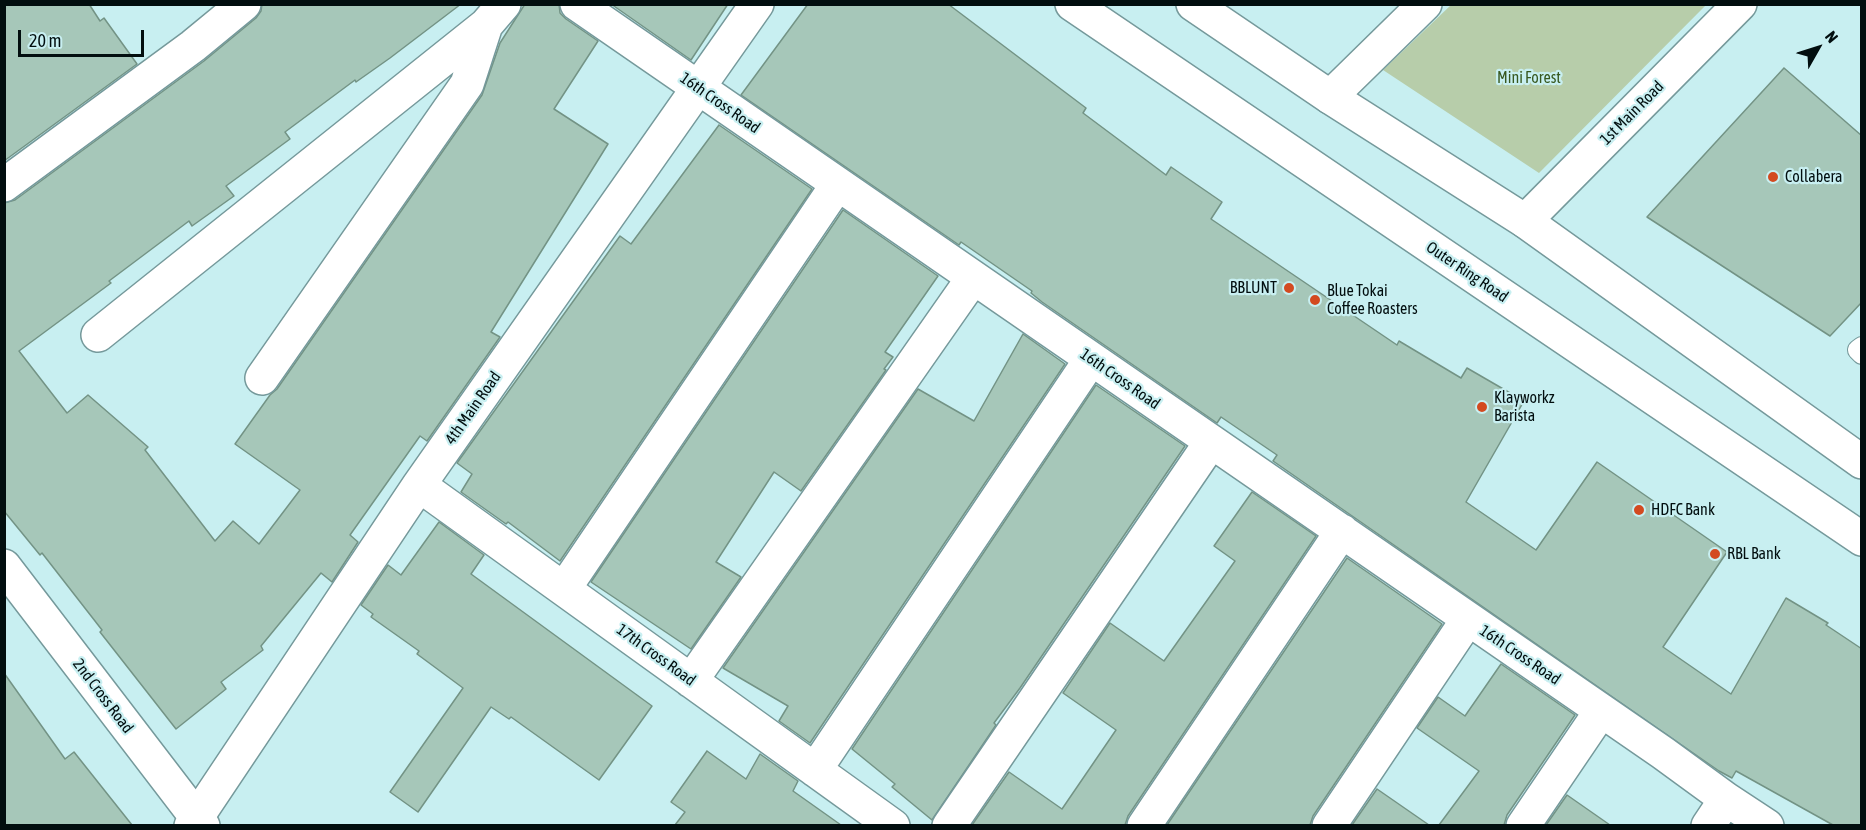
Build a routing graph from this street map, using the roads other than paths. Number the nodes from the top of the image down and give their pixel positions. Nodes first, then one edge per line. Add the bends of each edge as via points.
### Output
1 (244, 4) edge
2 (577, 4) edge
3 (757, 4) edge
4 (1072, 4) edge
5 (1193, 4) edge
6 (1425, 4) edge
7 (1740, 4) edge
8 (495, 15) edge
9 (699, 89) junction
10 (1330, 97) junction
11 (4, 185) edge
12 (837, 185) junction
13 (1525, 221) junction
14 (973, 278) junction
15 (98, 334) dead end
16 (1862, 347) edge
17 (1862, 354) edge
18 (1091, 359) junction
19 (262, 378) dead end
20 (1211, 442) junction
21 (1862, 462) edge
22 (419, 484) junction
23 (1342, 531) junction
24 (1862, 539) edge
25 (4, 566) edge
26 (564, 589) junction
27 (1468, 619) junction
28 (691, 681) junction
29 (1601, 711) junction
30 (815, 770) junction
31 (1726, 799) junction
32 (197, 823) edge
33 (893, 825) edge
34 (949, 825) edge
35 (1144, 825) edge
36 (1329, 825) edge
37 (1523, 825) edge
38 (1708, 825) edge
39 (1767, 825) edge

1 - 11 main road
2 - 9 main road, 16th Cross Road
3 - 9 main road, 4th Main Road
4 - 24 main road, Outer Ring Road
5 - 10 main road
6 - 10 main road
7 - 13 main road, 1st Main Road
8 - 15 main road
8 - 19 main road via 467,84
9 - 12 main road, 16th Cross Road
9 - 22 main road, 4th Main Road
10 - 13 main road
12 - 14 main road, 16th Cross Road
12 - 26 main road
13 - 21 main road
14 - 18 main road, 16th Cross Road
14 - 28 main road
16 - 17 lane via 1858,350
18 - 20 main road, 16th Cross Road
18 - 30 main road
20 - 23 main road, 16th Cross Road
20 - 34 main road
22 - 26 main road, 17th Cross Road
22 - 32 main road, 4th Main Road
23 - 27 main road, 16th Cross Road
23 - 35 main road
25 - 32 main road, 2nd Cross Road
26 - 28 main road, 17th Cross Road
27 - 29 main road, 16th Cross Road
27 - 36 main road
28 - 30 main road, 17th Cross Road
29 - 31 main road, 16th Cross Road
29 - 37 main road
30 - 33 main road, 17th Cross Road
31 - 38 main road
31 - 39 main road, 16th Cross Road

